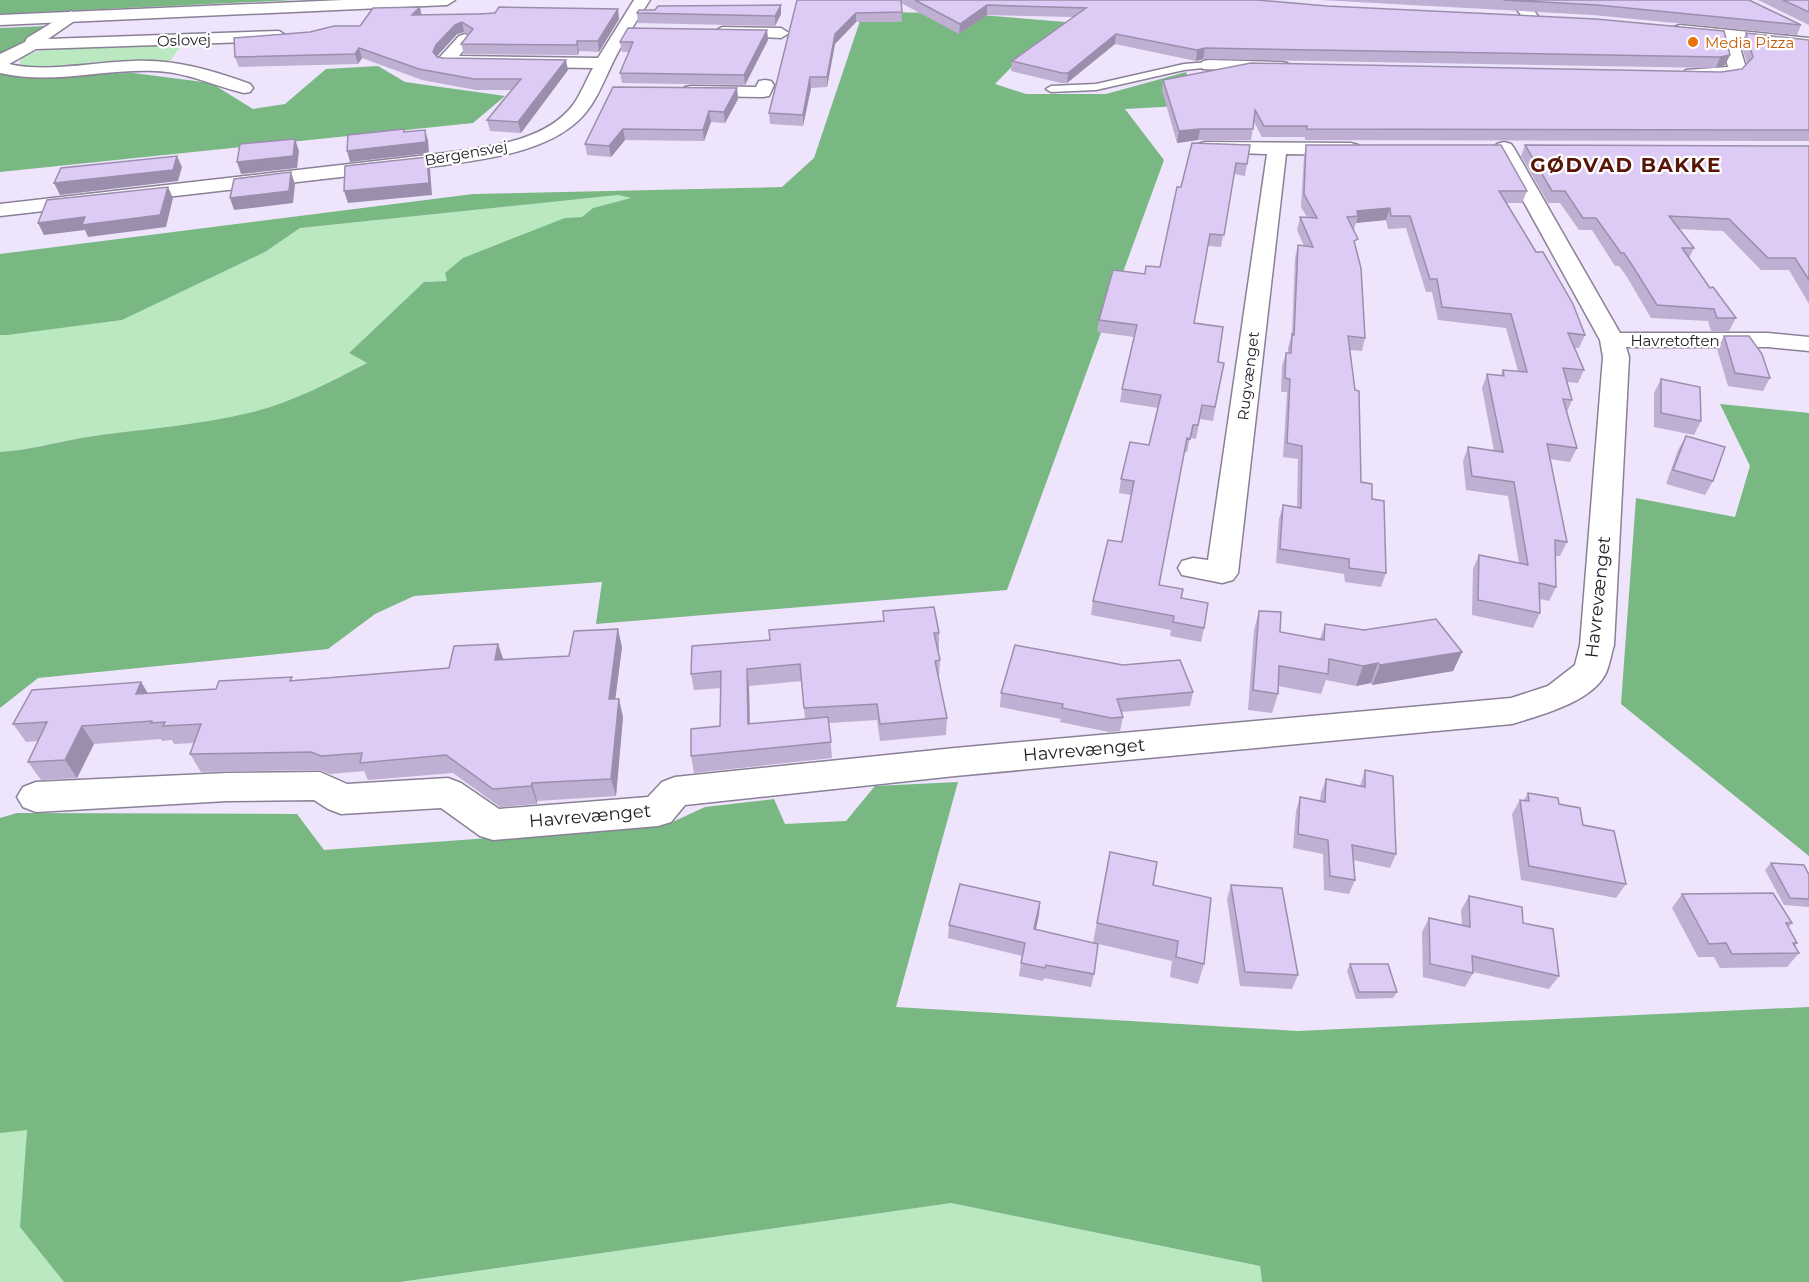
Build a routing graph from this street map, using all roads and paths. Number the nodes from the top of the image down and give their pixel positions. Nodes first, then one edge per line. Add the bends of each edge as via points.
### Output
1 (447, 0) edge
2 (642, 0) edge
3 (1518, 0) edge
4 (71, 16) junction
5 (1508, 18) edge
6 (1532, 19) junction
7 (0, 20) edge
8 (1552, 20) edge
9 (1790, 24) edge
10 (1662, 28) edge
11 (624, 30) junction
12 (646, 30) edge
13 (701, 32) edge
14 (781, 33) dead end
15 (1809, 33) edge
16 (1728, 34) junction
17 (290, 36) edge
18 (465, 39) edge
19 (1809, 43) edge
20 (33, 44) junction
21 (604, 63) junction
22 (1209, 65) joint
23 (1303, 67) edge
24 (1669, 74) edge
25 (765, 85) dead end
26 (244, 88) dead end
27 (1051, 89) dead end
28 (591, 90) junction
29 (614, 91) edge
30 (674, 91) edge
31 (1198, 148) edge
32 (1373, 148) edge
33 (1504, 148) edge
34 (1277, 149) junction
35 (0, 210) edge
36 (1612, 340) junction
37 (1809, 344) edge
38 (1193, 568) dead end
39 (36, 797) dead end

1 - 4 street, Oslovej
2 - 11 street, Bergensvej
3 - 6 street
4 - 7 street, Oslovej
4 - 20 street, Oslovej
5 - 6 street
6 - 8 street
9 - 15 street
10 - 16 street
11 - 12 street
11 - 21 street, Bergensvej
13 - 14 street
16 - 19 street
16 - 24 street via 1737,68 1731,73
17 - 20 street, Oslovej
18 - 21 street via 446,62
20 - 26 street, Oslovej via 0,64 4,69 28,72 156,66 204,73
21 - 28 street, Bergensvej
22 - 23 street
22 - 27 lane via 1096,87
25 - 30 street via 762,92
28 - 29 street
28 - 35 street, Bergensvej via 574,115 555,128 529,141 489,152
31 - 34 street
32 - 34 street
33 - 36 street, Havrevænget
34 - 38 street, Rugvænget via 1222,573
36 - 37 street, Havretoften via 1768,340
36 - 39 street, Havrevænget via 1616,357 1595,652 1590,671 1560,695 1512,711 675,792 658,811 493,825 448,793 340,799 320,786

